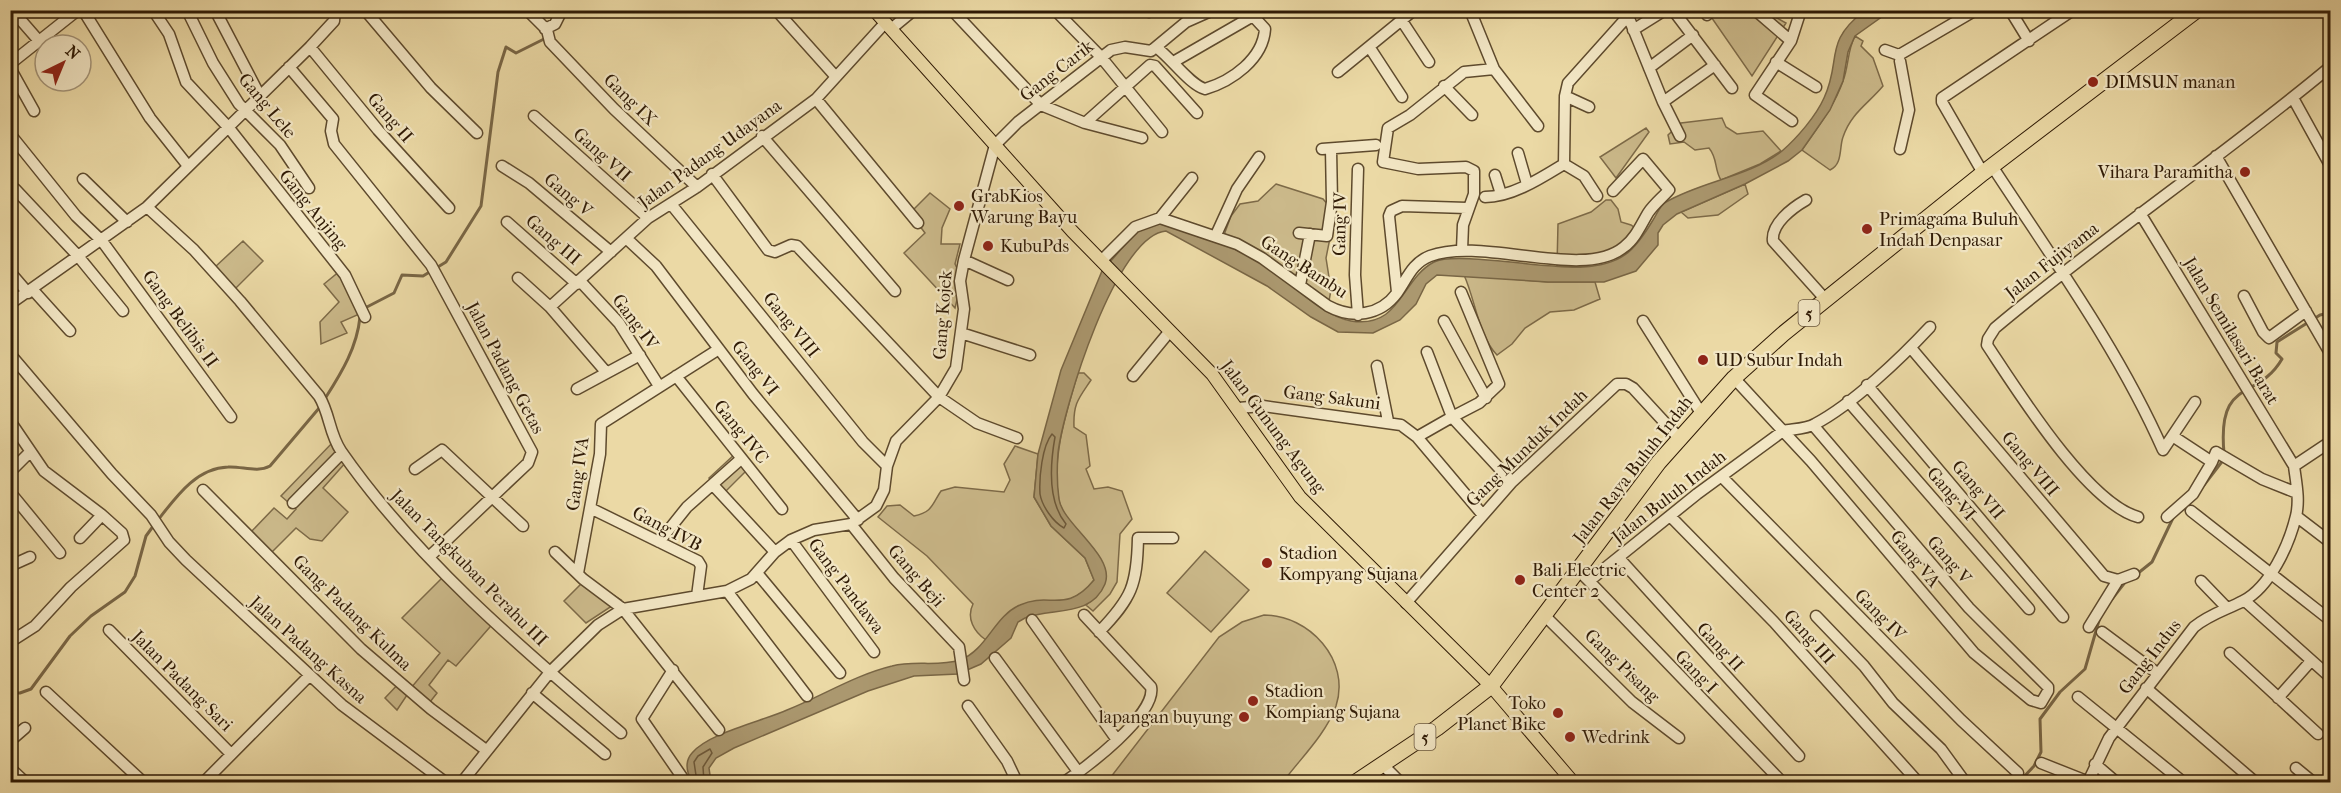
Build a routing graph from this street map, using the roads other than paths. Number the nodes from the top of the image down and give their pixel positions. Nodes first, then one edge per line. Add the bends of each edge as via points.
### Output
1 (12, 10) edge
2 (78, 10) edge
3 (83, 10) edge
4 (153, 10) edge
5 (187, 10) edge
6 (215, 10) edge
7 (365, 10) edge
8 (527, 10) edge
9 (562, 10) edge
10 (776, 10) edge
11 (874, 10) edge
12 (914, 10) edge
13 (952, 10) edge
14 (1055, 10) edge
15 (1213, 10) edge
16 (1414, 10) edge
17 (1470, 10) edge
18 (1665, 10) edge
19 (1673, 10) edge
20 (1755, 10) edge
21 (1801, 10) edge
22 (1976, 10) edge
23 (2010, 10) edge
24 (2073, 10) edge
25 (2197, 10) edge
26 (335, 11) edge
27 (1627, 13) edge
28 (1402, 21) junction
29 (888, 26) junction
30 (1633, 30) junction
31 (49, 33) edge
32 (33, 34) edge
33 (548, 34) junction
34 (1693, 35) junction
35 (1791, 41) junction
36 (2029, 41) junction
37 (33, 46) edge
38 (310, 47) junction
39 (1157, 48) junction
40 (1370, 48) junction
41 (1885, 50) dead end
42 (1101, 57) junction
43 (1175, 61) junction
44 (1900, 61) dead end
45 (1429, 62) dead end
46 (1776, 62) junction
47 (1715, 65) junction
48 (10, 66) edge
49 (289, 67) junction
50 (2331, 67) edge
51 (1649, 68) junction
52 (1494, 69) junction
53 (1338, 72) dead end
54 (836, 77) junction
55 (1444, 86) junction
56 (1125, 87) junction
57 (1816, 87) dead end
58 (1732, 88) dead end
59 (260, 96) junction
60 (1565, 96) junction
61 (1402, 97) dead end
62 (2293, 98) junction
63 (816, 99) junction
64 (1663, 102) junction
65 (1041, 105) junction
66 (1589, 107) dead end
67 (246, 110) junction
68 (34, 111) dead end
69 (1197, 113) dead end
70 (534, 116) dead end
71 (1472, 116) dead end
72 (1792, 121) dead end
73 (1086, 123) junction
74 (1538, 126) dead end
75 (229, 128) junction
76 (1162, 132) dead end
77 (477, 133) dead end
78 (10, 134) edge
79 (762, 136) junction
80 (1680, 136) dead end
81 (1142, 138) dead end
82 (995, 145) junction
83 (1376, 145) dead end
84 (1900, 149) dead end
85 (1518, 153) dead end
86 (2216, 156) junction
87 (1259, 157) dead end
88 (1564, 165) junction
89 (2331, 165) edge
90 (188, 166) junction
91 (502, 166) dead end
92 (1358, 169) dead end
93 (1988, 170) junction
94 (712, 174) junction
95 (1495, 175) dead end
96 (1192, 178) dead end
97 (83, 179) dead end
98 (1527, 184) junction
99 (698, 186) junction
100 (309, 188) dead end
101 (15, 189) dead end
102 (1613, 191) dead end
103 (1501, 195) junction
104 (1597, 196) dead end
105 (1485, 197) dead end
106 (1806, 200) dead end
107 (671, 204) junction
108 (147, 207) junction
109 (448, 208) dead end
110 (1467, 208) junction
111 (2140, 213) junction
112 (648, 218) junction
113 (1160, 218) junction
114 (127, 222) junction
115 (507, 222) dead end
116 (918, 223) dead end
117 (1216, 236) junction
118 (626, 238) junction
119 (102, 241) junction
120 (1462, 250) junction
121 (611, 252) junction
122 (78, 256) junction
123 (964, 260) junction
124 (1102, 262) junction
125 (10, 272) edge
126 (2062, 272) junction
127 (518, 278) dead end
128 (1008, 280) dead end
129 (579, 283) junction
130 (1300, 285) junction
131 (895, 291) dead end
132 (31, 292) junction
133 (1397, 292) junction
134 (1461, 292) dead end
135 (2244, 296) dead end
136 (1826, 300) junction
137 (10, 304) edge
138 (550, 307) junction
139 (123, 311) dead end
140 (2306, 311) junction
141 (1358, 315) junction
142 (365, 317) dead end
143 (1443, 321) dead end
144 (1643, 321) dead end
145 (1930, 327) dead end
146 (70, 331) dead end
147 (1170, 332) junction
148 (961, 333) junction
149 (1911, 348) junction
150 (719, 349) junction
151 (1426, 352) dead end
152 (2331, 353) edge
153 (10, 354) edge
154 (640, 355) junction
155 (1030, 355) dead end
156 (1377, 366) dead end
157 (606, 372) junction
158 (676, 376) junction
159 (1133, 376) dead end
160 (1734, 378) junction
161 (1868, 385) junction
162 (659, 386) junction
163 (577, 389) dead end
164 (939, 398) junction
165 (1486, 398) junction
166 (1848, 401) junction
167 (2195, 402) dead end
168 (1239, 408) junction
169 (1701, 413) junction
170 (231, 417) dead end
171 (1452, 417) junction
172 (10, 421) edge
173 (1388, 422) junction
174 (1813, 425) junction
175 (1783, 431) junction
176 (1416, 437) junction
177 (2174, 437) junction
178 (1017, 438) dead end
179 (1679, 438) junction
180 (2331, 442) edge
181 (30, 452) junction
182 (342, 453) junction
183 (741, 459) junction
184 (2212, 462) junction
185 (887, 466) junction
186 (2294, 466) junction
187 (415, 469) dead end
188 (10, 472) edge
189 (1722, 477) junction
190 (1512, 482) junction
191 (713, 485) junction
192 (203, 490) dead end
193 (10, 492) edge
194 (2298, 493) junction
195 (492, 496) junction
196 (293, 503) dead end
197 (590, 508) junction
198 (782, 509) dead end
199 (2191, 511) dead end
200 (1482, 514) junction
201 (102, 515) junction
202 (2296, 516) junction
203 (1671, 517) junction
204 (2138, 517) dead end
205 (2167, 518) dead end
206 (855, 522) junction
207 (523, 526) dead end
208 (80, 538) dead end
209 (1173, 538) dead end
210 (791, 540) junction
211 (659, 542) junction
212 (2331, 542) edge
213 (555, 552) dead end
214 (775, 552) junction
215 (60, 553) dead end
216 (430, 556) junction
217 (30, 557) dead end
218 (1619, 558) junction
219 (10, 567) edge
220 (2272, 572) junction
221 (578, 573) junction
222 (757, 573) junction
223 (2134, 574) dead end
224 (1584, 576) junction
225 (2118, 580) junction
226 (2201, 581) dead end
227 (727, 591) junction
228 (697, 596) junction
229 (2245, 601) junction
230 (1406, 603) junction
231 (2227, 608) junction
232 (623, 609) junction
233 (2029, 609) dead end
234 (1084, 615) dead end
235 (1544, 615) junction
236 (1816, 616) dead end
237 (2063, 617) dead end
238 (1032, 620) dead end
239 (2331, 620) edge
240 (2089, 627) dead end
241 (109, 630) dead end
242 (1099, 632) junction
243 (2102, 632) dead end
244 (10, 642) edge
245 (874, 652) dead end
246 (2230, 653) dead end
247 (995, 658) dead end
248 (2311, 661) junction
249 (673, 670) junction
250 (550, 672) junction
251 (840, 673) dead end
252 (2157, 673) junction
253 (309, 676) junction
254 (2331, 677) edge
255 (964, 680) dead end
256 (1491, 686) junction
257 (2146, 688) junction
258 (46, 692) dead end
259 (532, 693) junction
260 (807, 696) dead end
261 (2079, 697) dead end
262 (2278, 698) junction
263 (2031, 700) joint
264 (968, 706) dead end
265 (2117, 727) junction
266 (25, 728) dead end
267 (719, 730) dead end
268 (621, 733) dead end
269 (2318, 734) dead end
270 (1679, 738) dead end
271 (1117, 740) junction
272 (10, 741) edge
273 (486, 750) junction
274 (231, 754) junction
275 (605, 754) dead end
276 (1799, 756) dead end
277 (2041, 763) dead end
278 (2095, 764) junction
279 (1383, 765) junction
280 (10, 768) edge
281 (2296, 768) dead end
282 (1079, 773) junction
283 (2018, 773) dead end
284 (682, 777) dead end
285 (2089, 782) edge
286 (25, 783) edge
287 (143, 783) edge
288 (204, 783) edge
289 (445, 783) edge
290 (462, 783) edge
291 (1017, 783) edge
292 (1064, 783) edge
293 (1356, 783) edge
294 (1400, 783) edge
295 (1573, 783) edge
296 (1782, 783) edge
297 (1918, 783) edge
298 (1965, 783) edge
299 (2116, 783) edge
300 (2183, 783) edge
301 (2255, 783) edge
302 (2313, 783) edge

1 - 32 street
2 - 31 street
3 - 90 street via 150,118
4 - 75 street, Gang Anjing via 169,34 186,82
5 - 67 street, Gang Lele via 213,63
6 - 59 street
7 - 77 street
8 - 33 street, Gang IX
9 - 33 street
10 - 54 street
11 - 29 main road, Jalan Gunung Agung
12 - 29 street, Jalan Padang Udayana
13 - 65 street
14 - 42 street
15 - 39 street via 1186,22
16 - 28 street
17 - 52 street
18 - 30 street
19 - 34 street
20 - 35 street
21 - 35 street
22 - 41 street via 1899,55
23 - 36 street
24 - 36 street
25 - 93 highway, Jalan Raya Buluh Indah / 5
26 - 38 street via 334,21
27 - 30 street
27 - 60 street via 1574,75
28 - 40 street
28 - 45 street
29 - 54 street, Jalan Padang Udayana
29 - 82 main road, Jalan Gunung Agung
30 - 51 street
33 - 99 street, Gang IX via 615,109
34 - 47 street
34 - 51 street
35 - 46 street
36 - 93 street via 1942,98
37 - 48 street
38 - 49 street
38 - 109 street, Gang II
39 - 42 street, Gang Carik via 1147,51 1117,47
39 - 43 street
40 - 53 street
40 - 61 street
42 - 56 street
42 - 65 street, Gang Carik
43 - 43 street via 1255,16 1265,29 1257,55 1240,70 1204,89
44 - 84 street via 1909,110
46 - 57 street
46 - 72 street via 1755,95
47 - 58 street
47 - 64 street
48 - 68 street
49 - 59 street
49 - 195 street, Jalan Padang Getas via 333,119 334,144 439,277 532,452 528,463
50 - 62 street, Jalan Fujiyama
51 - 64 street
52 - 55 street via 1468,70
52 - 74 street
54 - 63 street, Jalan Padang Udayana
55 - 71 street
55 - 110 street via 1386,130 1383,162 1404,168 1472,169 1474,194
56 - 69 street via 1153,65
56 - 73 street
56 - 76 street
59 - 67 street
60 - 66 street
60 - 88 street
62 - 86 street, Jalan Fujiyama
62 - 89 street
63 - 79 street, Jalan Padang Udayana
63 - 116 street
64 - 80 street
65 - 73 street
65 - 82 street, Gang Carik
67 - 75 street
67 - 100 street, Gang Lele via 279,145
70 - 112 street, Gang VII
73 - 81 street
75 - 90 street
75 - 142 street, Gang Anjing via 345,275
78 - 119 street, Gang Belibis II via 76,216
79 - 94 street, Jalan Padang Udayana
79 - 131 street
82 - 123 street, Gang Kojek
82 - 124 main road, Jalan Gunung Agung
83 - 130 street via 1327,149 1332,202 1327,236 1305,234
85 - 98 street
86 - 111 street, Jalan Fujiyama
86 - 140 street
87 - 117 street via 1237,189
88 - 98 street
88 - 104 street via 1588,179
90 - 108 street
91 - 121 street, Gang V via 530,183
92 - 141 street, Gang IV
93 - 126 street
93 - 136 highway, Jalan Raya Buluh Indah / 5
94 - 99 street, Jalan Padang Udayana
94 - 164 street via 768,250 797,246
95 - 103 street
96 - 113 street
97 - 114 street
98 - 103 street
99 - 107 street, Jalan Padang Udayana
101 - 122 street
102 - 120 street, Gang Bambu via 1643,159 1669,190 1656,202 1631,241 1609,255 1569,259
103 - 105 street
106 - 136 street via 1776,226 1773,241
107 - 112 street, Jalan Padang Udayana
107 - 185 street, Gang VIII via 863,442
108 - 114 street
108 - 182 street, Jalan Tangkuban Perahu III via 194,250 319,396
110 - 120 street
110 - 133 street via 1402,206 1391,211
111 - 126 street, Jalan Fujiyama
111 - 186 street, Jalan Semilasari Barat
112 - 118 street, Jalan Padang Udayana
113 - 117 street, Gang Bambu
113 - 124 street via 1135,227
114 - 119 street
115 - 129 street, Gang III
117 - 130 street, Gang Bambu via 1262,258
118 - 121 street, Jalan Padang Udayana
118 - 150 street, Gang VI via 656,266
119 - 122 street
119 - 170 street, Gang Belibis II
120 - 133 street, Gang Bambu via 1421,260
121 - 129 street, Jalan Padang Udayana
122 - 132 street
122 - 139 street
123 - 128 street
123 - 148 street, Gang Kojek via 960,281 964,309
124 - 147 main road, Jalan Gunung Agung
125 - 132 street
126 - 177 street via 2134,390 2163,450
126 - 204 street, Jalan Fujiyama via 1995,328 1987,345 2072,464 2120,508
127 - 138 street
129 - 138 street, Jalan Padang Udayana
129 - 154 street, Gang IV via 612,315
130 - 141 street, Gang Bambu via 1333,309
132 - 137 street
132 - 146 street
133 - 141 street, Gang Bambu via 1380,308
134 - 165 street via 1499,384
135 - 140 street via 2269,338
136 - 160 highway, Jalan Raya Buluh Indah / 5
138 - 157 street
140 - 152 street
143 - 165 street
144 - 169 street
145 - 149 street, Jalan Buluh Indah
147 - 159 street
147 - 168 main road, Jalan Gunung Agung
148 - 155 street
148 - 164 street, Gang Kojek via 956,368
149 - 161 street, Jalan Buluh Indah
149 - 225 street, Gang VIII via 2104,576
150 - 158 street, Gang IVA
150 - 206 street, Gang VI
151 - 171 street
153 - 253 street, Jalan Padang Kasna via 194,567
154 - 157 street
154 - 162 street, Gang IV
156 - 173 street
157 - 163 street
158 - 162 street, Gang IVA
158 - 183 street, Gang IVC
160 - 169 highway, Jalan Raya Buluh Indah / 5
160 - 175 street
161 - 166 street, Jalan Buluh Indah
161 - 237 street, Gang VII
162 - 197 street, Gang IVA via 601,424
164 - 178 street via 977,423
164 - 185 street, Gang Kojek via 903,431 891,450
165 - 171 street
166 - 174 street, Jalan Buluh Indah
166 - 233 street, Gang VI
167 - 177 street
168 - 173 street, Gang Sakuni via 1263,406
168 - 230 main road, Jalan Gunung Agung via 1300,497
169 - 179 highway, Jalan Raya Buluh Indah / 5
171 - 176 street
171 - 190 street
172 - 181 street
173 - 176 street, Gang Sakuni via 1401,425
174 - 175 street, Jalan Buluh Indah
174 - 263 street, Gang V via 1969,608 2048,687 2041,703
175 - 189 street, Jalan Buluh Indah
175 - 263 street, Gang VA via 1974,653
176 - 200 street, Gang Sakuni
177 - 184 street
179 - 190 street, Gang Munduk Indah via 1633,388 1617,384
179 - 224 highway, Jalan Raya Buluh Indah / 5
180 - 186 street
181 - 188 street
181 - 201 street via 51,477
182 - 196 street
182 - 216 street, Jalan Tangkuban Perahu III via 385,508
183 - 191 street
183 - 198 street, Gang IVC
184 - 194 street via 2217,452 2262,479
184 - 205 street via 2193,494
185 - 206 street, Gang Kojek via 881,499
186 - 194 street, Jalan Semilasari Barat
187 - 195 street via 442,450
189 - 203 street, Jalan Buluh Indah
189 - 283 street, Gang IV
190 - 200 street, Gang Munduk Indah
191 - 211 street via 687,507
191 - 214 street
192 - 273 street, Gang Padang Kulma via 361,649
193 - 215 street
194 - 202 street, Jalan Semilasari Barat
195 - 207 street
195 - 216 street, Jalan Padang Getas
197 - 211 street, Gang IVB
197 - 221 street, Gang IVA
199 - 220 street
200 - 230 street, Gang Munduk Indah
201 - 208 street
201 - 244 street via 122,533 123,542 71,587 35,626
202 - 212 street
202 - 220 street, Gang Indus
203 - 218 street, Jalan Buluh Indah
203 - 297 street, Gang III via 1774,622
206 - 210 street via 814,530
206 - 255 street, Gang Beji via 894,578 959,647
209 - 242 street via 1138,538 1133,588
210 - 214 street
210 - 245 street, Gang Pandawa
211 - 228 street, Gang IVB via 700,563
213 - 221 street
214 - 222 street
216 - 250 street, Jalan Tangkuban Perahu III
217 - 219 street
218 - 224 street, Jalan Buluh Indah
218 - 276 street, Gang II
220 - 229 street, Gang Indus
220 - 239 street
221 - 232 street
222 - 227 street
222 - 251 street
223 - 225 street
224 - 235 highway, Jalan Raya Buluh Indah / 5
224 - 296 street, Gang I
225 - 240 street
226 - 231 street
227 - 228 street
227 - 260 street
228 - 232 street
229 - 231 street, Gang Indus
229 - 248 street
230 - 256 main road, Jalan Gunung Agung
231 - 252 street, Gang Indus via 2194,627
232 - 249 street
232 - 250 street via 598,625
234 - 242 street
235 - 256 highway, Jalan Raya Buluh Indah / 5
235 - 270 street, Gang Pisang via 1632,702
236 - 298 street via 1893,703 1941,748
238 - 271 street
241 - 274 street, Jalan Padang Sari
242 - 271 street via 1152,690 1144,708
243 - 252 street
246 - 262 street
247 - 282 street
248 - 254 street
248 - 262 street
249 - 267 street
249 - 284 street via 642,718
250 - 259 street
250 - 268 street, Jalan Tangkuban Perahu III
252 - 257 street, Gang Indus
253 - 274 street
253 - 289 street, Jalan Padang Kasna
256 - 279 highway, 5 via 1450,720
256 - 295 main road, Jalan Gunung Agung
257 - 265 street, Gang Indus
257 - 301 street
258 - 287 street
259 - 273 street
259 - 275 street
261 - 265 street
262 - 269 street
264 - 291 street via 1007,761
265 - 278 street, Gang Indus
265 - 300 street
266 - 272 street
271 - 282 street
273 - 290 street
274 - 288 street
277 - 285 street
278 - 285 street, Gang Indus
278 - 299 street
279 - 293 highway, 5
279 - 294 street
280 - 286 street
281 - 302 street
282 - 292 street

